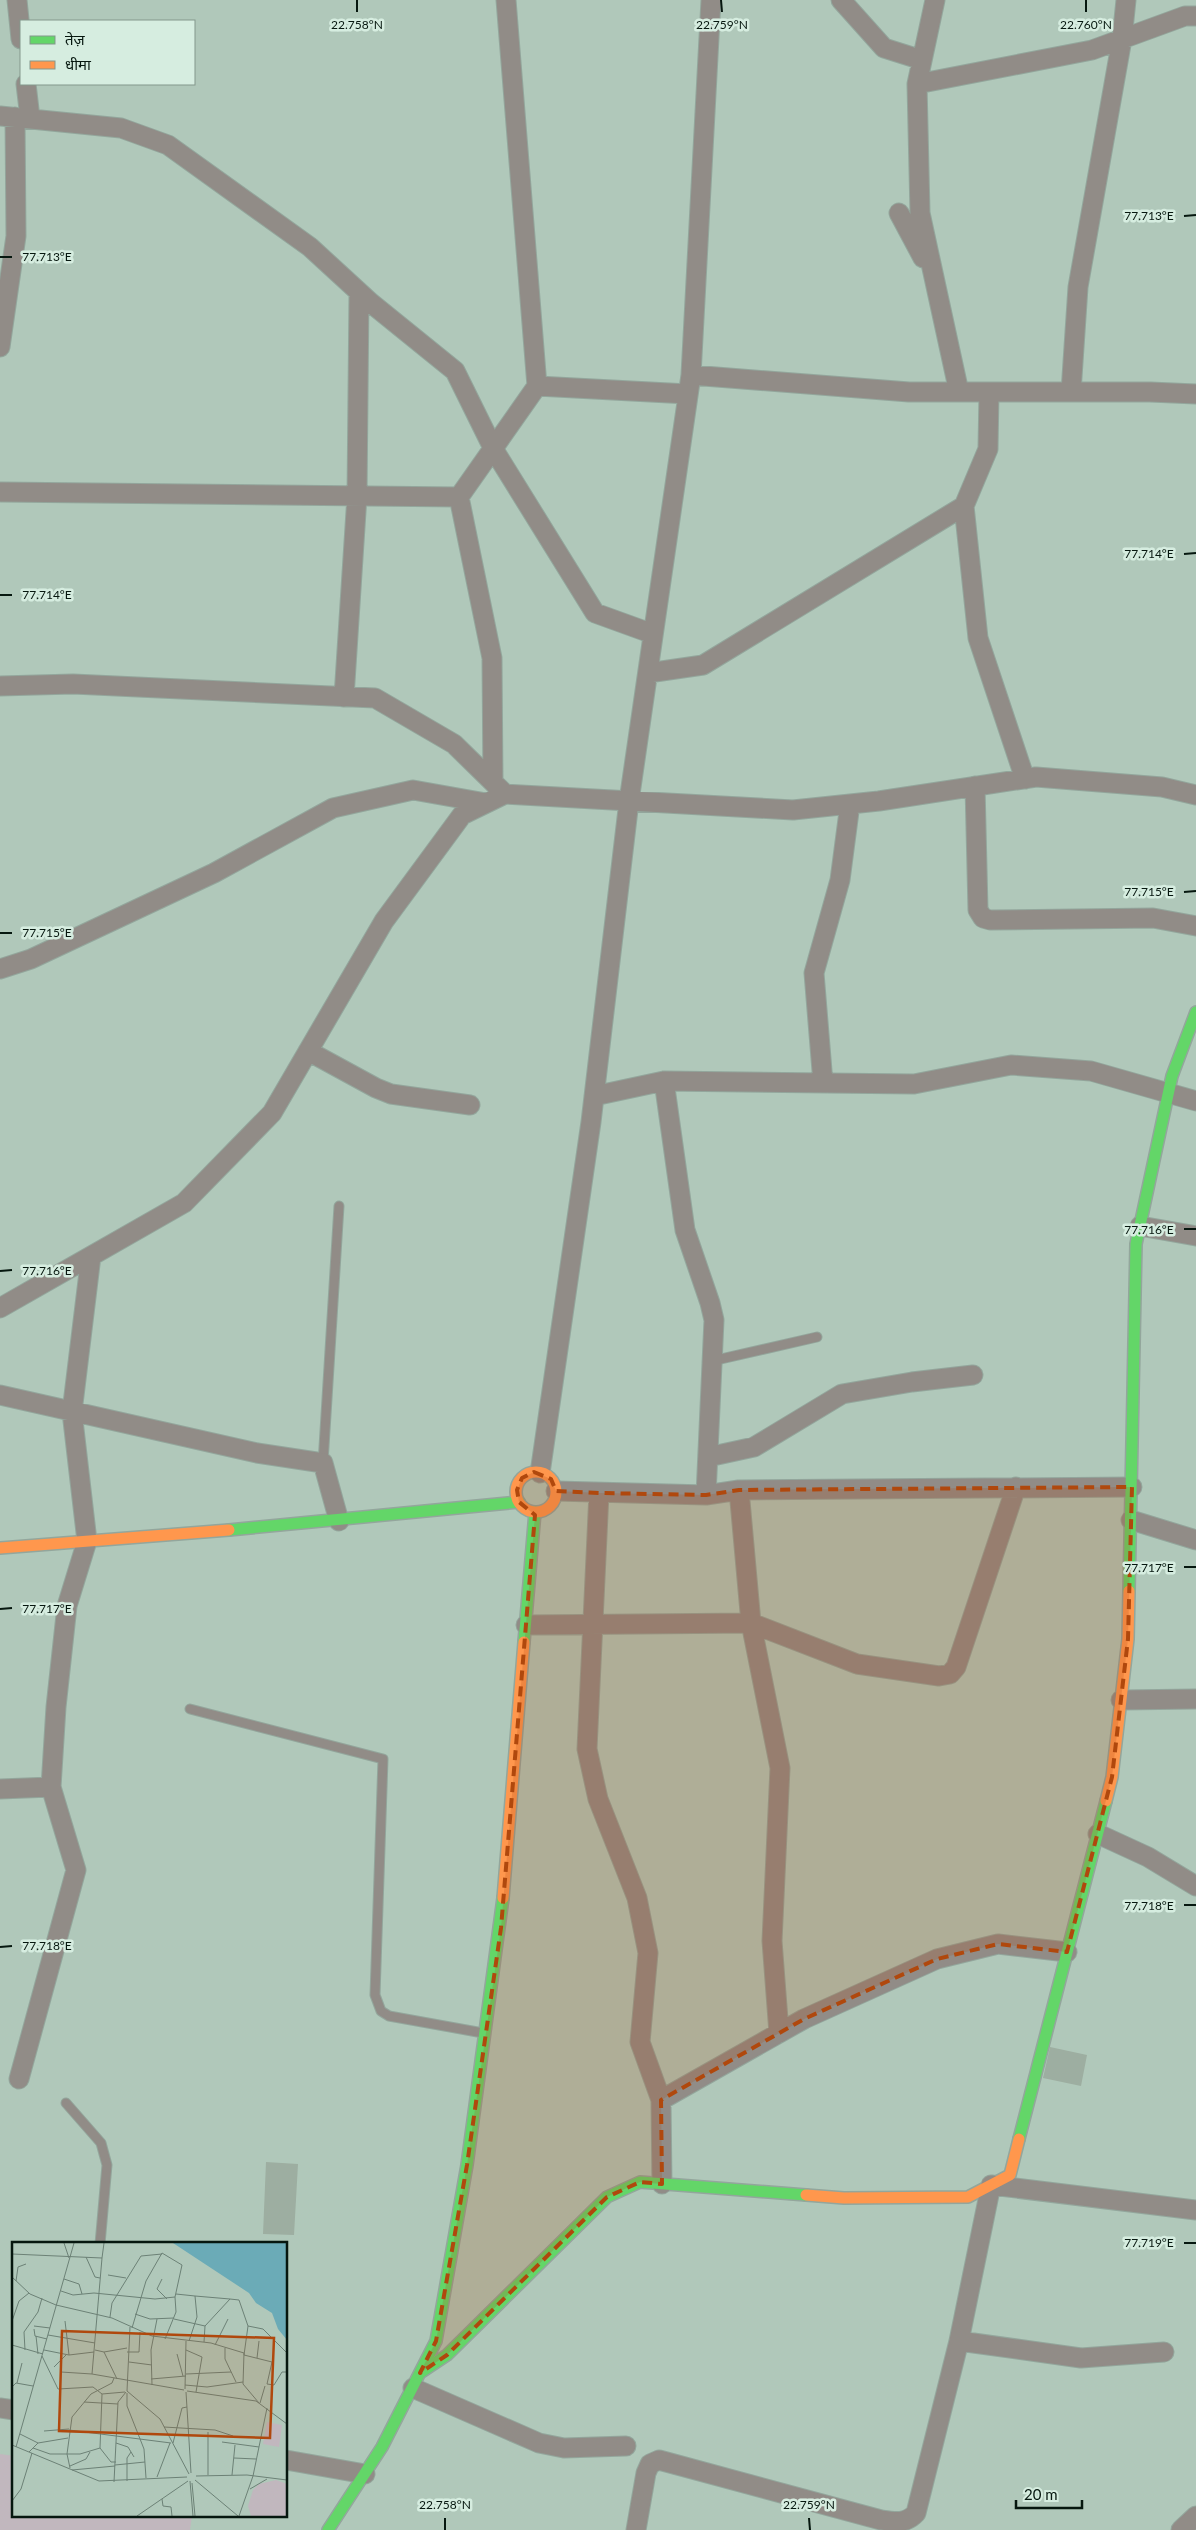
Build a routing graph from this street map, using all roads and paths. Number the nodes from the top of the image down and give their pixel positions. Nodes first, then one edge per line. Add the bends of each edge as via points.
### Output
1 (17, 0) edge
2 (506, 0) edge
3 (711, 0) edge
4 (841, 0) edge
5 (935, 0) edge
6 (1126, 0) edge
7 (1196, 16) edge
8 (20, 29) edge
9 (1122, 39) junction
10 (922, 60) junction
11 (917, 84) junction
12 (26, 85) edge
13 (15, 117) edge
14 (899, 213) dead end
15 (934, 279) junction
16 (359, 293) junction
17 (0, 347) edge
18 (691, 375) junction
19 (537, 386) junction
20 (959, 392) junction
21 (989, 392) junction
22 (1070, 392) junction
23 (688, 394) junction
24 (1196, 394) edge
25 (494, 450) junction
26 (0, 492) edge
27 (357, 496) junction
28 (459, 497) junction
29 (964, 506) junction
30 (654, 634) junction
31 (648, 674) junction
32 (0, 686) edge
33 (344, 697) junction
34 (1025, 779) junction
35 (975, 786) junction
36 (499, 788) junction
37 (1196, 795) edge
38 (629, 801) junction
39 (486, 804) junction
40 (850, 804) junction
41 (1196, 926) edge
42 (0, 969) edge
43 (1196, 1012) edge
44 (308, 1051) junction
45 (664, 1081) junction
46 (823, 1083) junction
47 (1168, 1093) junction
48 (594, 1096) junction
49 (1196, 1101) edge
50 (470, 1105) dead end
51 (339, 1206) dead end
52 (1140, 1226) junction
53 (1196, 1236) edge
54 (90, 1256) junction
55 (0, 1308) edge
56 (817, 1337) dead end
57 (712, 1361) junction
58 (973, 1375) dead end
59 (0, 1396) edge
60 (72, 1412) junction
61 (708, 1457) junction
62 (323, 1463) junction
63 (540, 1472) junction
64 (1016, 1487) junction
65 (1132, 1487) junction
66 (740, 1490) junction
67 (556, 1491) junction
68 (599, 1493) junction
69 (706, 1495) junction
70 (519, 1502) junction
71 (535, 1512) junction
72 (1131, 1520) junction
73 (339, 1521) junction
74 (1196, 1540) edge
75 (87, 1541) junction
76 (0, 1548) edge
77 (751, 1623) junction
78 (526, 1625) junction
79 (593, 1626) junction
80 (1196, 1699) edge
81 (1121, 1700) junction
82 (190, 1709) dead end
83 (51, 1787) junction
84 (0, 1790) edge
85 (1098, 1834) junction
86 (1196, 1886) edge
87 (1067, 1952) junction
88 (779, 2033) junction
89 (486, 2034) junction
90 (19, 2079) dead end
91 (661, 2100) junction
92 (66, 2103) dead end
93 (662, 2184) junction
94 (991, 2185) junction
95 (1196, 2210) edge
96 (100, 2242) edge
97 (959, 2341) junction
98 (1164, 2352) dead end
99 (416, 2380) junction
100 (626, 2446) dead end
101 (288, 2460) edge
102 (365, 2474) junction
103 (1196, 2516) edge
104 (328, 2530) edge
105 (636, 2530) edge
106 (1181, 2530) edge

1 - 8 street
2 - 19 street
3 - 18 street
4 - 10 street via 884,48
5 - 10 street
6 - 9 street
7 - 9 street via 1185,16
9 - 11 street via 1092,50
9 - 22 street via 1078,287
10 - 11 street
11 - 15 street via 920,213
12 - 13 street
13 - 16 street via 121,128 168,145 310,247
13 - 17 street via 16,236
14 - 15 street
15 - 20 street
16 - 25 street via 455,371
16 - 27 street
18 - 20 street via 909,392
18 - 23 street
19 - 23 street
19 - 25 street
20 - 21 street
21 - 22 street
21 - 29 street via 988,449
22 - 24 street
23 - 30 street
25 - 28 street
25 - 30 street via 595,613
26 - 27 street
27 - 28 street
27 - 33 street
28 - 36 street via 492,658
29 - 31 street via 703,666
29 - 34 street via 978,638
30 - 31 street
31 - 38 street
32 - 33 street via 73,684
33 - 36 street via 375,698 454,744
34 - 35 street
34 - 37 street via 1036,777 1162,787
35 - 40 street
35 - 41 street via 978,910 982,918 1153,918
36 - 38 street
36 - 39 street
38 - 40 street via 793,810
38 - 48 street
39 - 42 street via 413,790 333,808 214,873 31,959
39 - 44 street via 462,816 384,921
40 - 46 street via 840,880 814,973
43 - 47 street
44 - 50 street via 391,1094
44 - 54 street via 272,1113 184,1203
45 - 46 street
45 - 48 street
45 - 57 street via 685,1230 714,1320
46 - 47 street via 914,1084 1011,1065 1091,1071
47 - 49 street
47 - 52 street
48 - 63 street
51 - 62 lane
52 - 53 street
52 - 65 street via 1136,1244
54 - 55 street
54 - 60 street
56 - 57 lane
57 - 61 street
58 - 61 street via 842,1394 754,1446
59 - 60 street
60 - 62 street via 257,1453
60 - 75 street
61 - 69 street
62 - 73 street
63 - 67 street via 552,1479
63 - 70 street via 522,1478 516,1490
64 - 65 street
64 - 66 street
64 - 77 street via 956,1667 950,1674 939,1676 857,1664
65 - 72 street
66 - 69 street
66 - 77 street
67 - 68 street
67 - 71 street via 548,1508
68 - 69 street
68 - 79 street
70 - 71 street via 528,1511
70 - 73 street
71 - 78 street
72 - 74 street
72 - 81 street via 1128,1639
73 - 75 street
75 - 76 street
75 - 83 street via 67,1606
77 - 79 street
77 - 88 street via 780,1768 772,1941
78 - 79 street
78 - 89 street via 501,1928
79 - 91 street via 587,1749 598,1799 637,1898 648,1953 640,2042
80 - 81 street
81 - 85 street via 1112,1777
82 - 89 lane via 383,1760 375,1995 381,2011 389,2016
83 - 84 street
83 - 90 street via 76,1870
85 - 86 street via 1148,1857
85 - 87 street
87 - 88 street via 998,1944 936,1959
87 - 94 street via 1010,2176
88 - 91 street
89 - 99 street via 436,2341
91 - 93 street
92 - 96 lane via 101,2143 107,2165
93 - 94 street via 844,2198 968,2197
93 - 99 street via 640,2182 607,2197 447,2355
94 - 95 street
94 - 97 street
97 - 98 street via 1080,2358
97 - 105 street via 916,2513 910,2519 899,2522 881,2520 659,2460 650,2464 646,2473
99 - 100 street via 539,2443 564,2448
99 - 102 street
101 - 102 street
102 - 104 street
103 - 106 street

